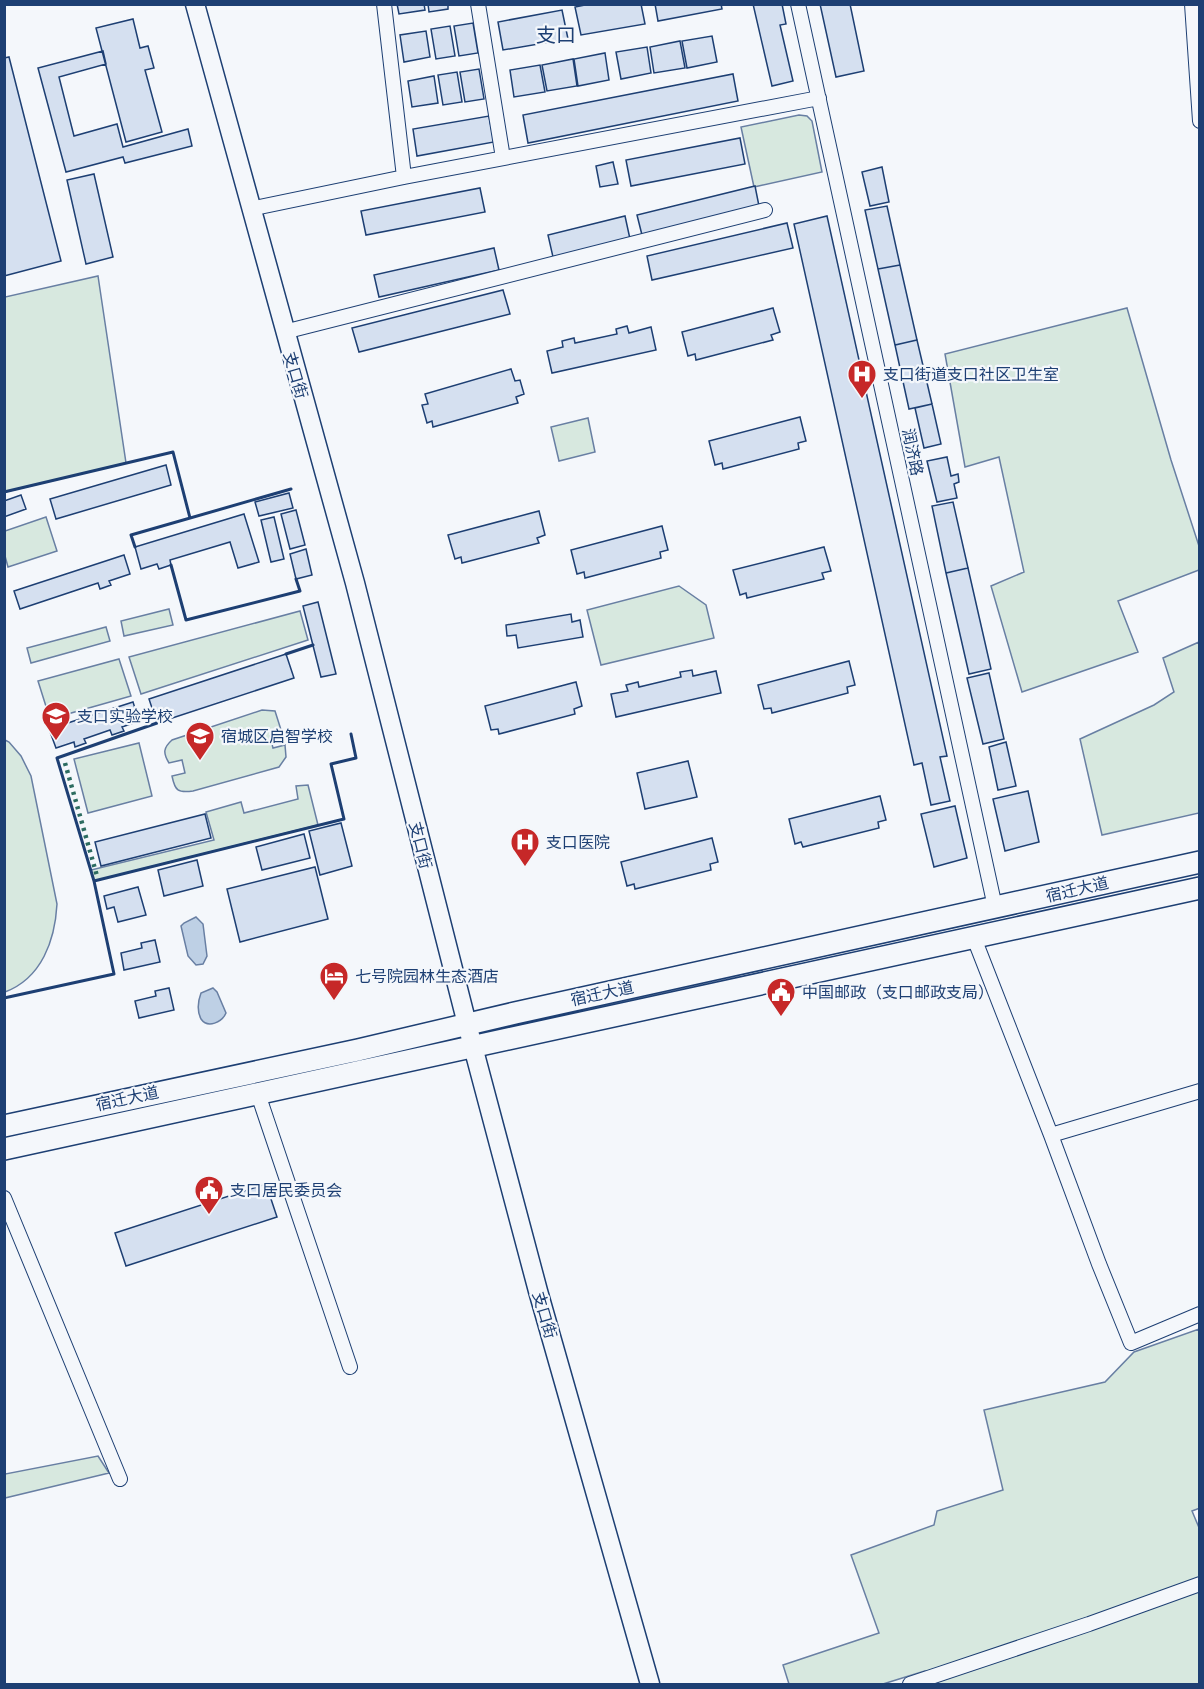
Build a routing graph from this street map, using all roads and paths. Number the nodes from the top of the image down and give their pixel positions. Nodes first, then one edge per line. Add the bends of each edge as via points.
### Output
1 (195, 4) edge
2 (384, 4) edge
3 (478, 4) edge
4 (798, 4) edge
5 (1192, 4) edge
6 (819, 98) junction
7 (1200, 121) edge
8 (503, 158) junction
9 (404, 177) junction
10 (250, 209) junction
11 (765, 210) dead end
12 (284, 332) junction
13 (1200, 861) edge
14 (1200, 888) edge
15 (995, 907) junction
16 (974, 938) junction
17 (467, 1024) junction
18 (474, 1046) junction
19 (1200, 1091) edge
20 (258, 1094) junction
21 (4, 1126) edge
22 (1051, 1135) junction
23 (4, 1149) edge
24 (4, 1198) edge
25 (1200, 1314) edge
26 (350, 1367) dead end
27 (120, 1479) dead end
28 (1200, 1584) edge
29 (650, 1684) edge
30 (910, 1684) edge

1 - 10 street, 支口街
2 - 9 street
3 - 8 street
4 - 6 street, 润济路
5 - 7 street
6 - 8 street
6 - 15 street, 润济路
8 - 9 street
9 - 10 street
10 - 12 street, 支口街
11 - 12 street
12 - 17 street, 支口街 via 355,583
13 - 15 main road, 宿迁大道
14 - 16 main road, 宿迁大道
15 - 17 main road, 宿迁大道
16 - 18 main road, 宿迁大道
16 - 22 street
17 - 18 street, 支口街
17 - 21 main road, 宿迁大道
18 - 20 main road, 宿迁大道
18 - 29 street, 支口街 via 538,1291
19 - 22 street
20 - 23 main road, 宿迁大道
20 - 26 street
22 - 25 street via 1131,1343
24 - 27 street
28 - 30 street

